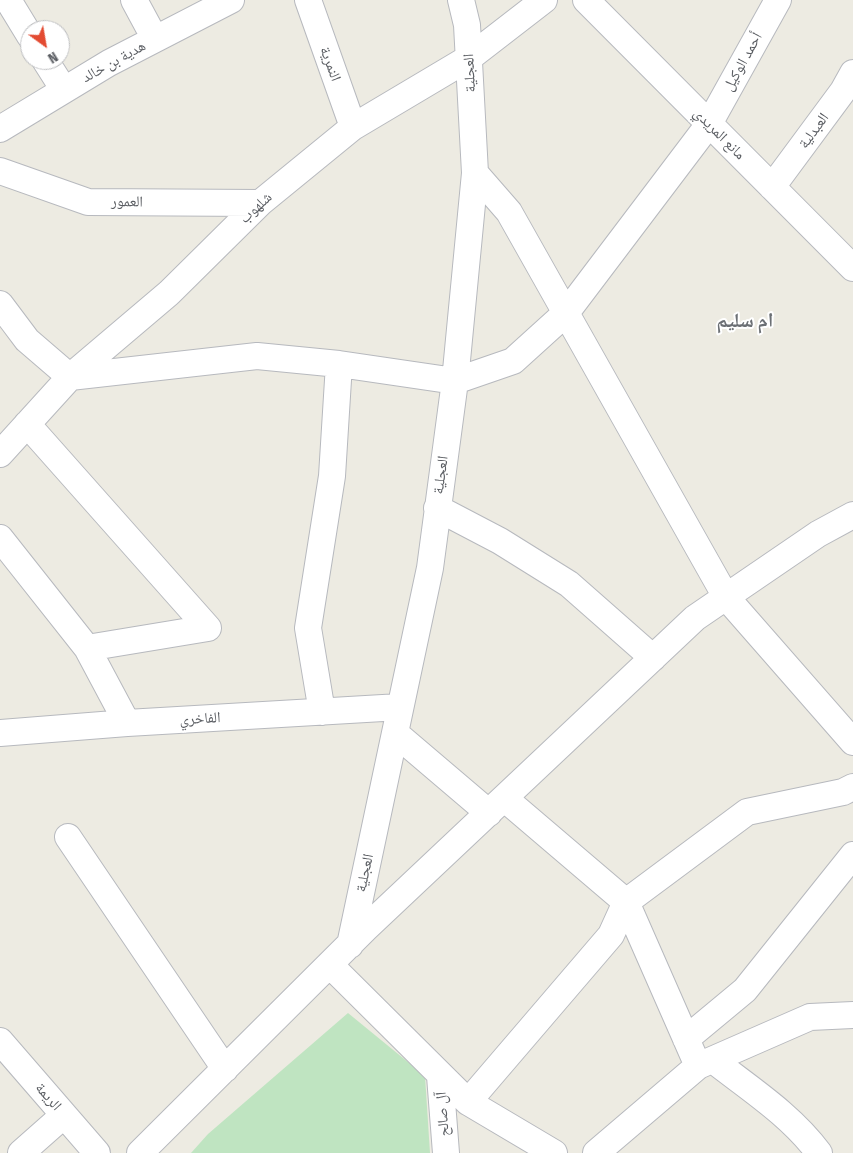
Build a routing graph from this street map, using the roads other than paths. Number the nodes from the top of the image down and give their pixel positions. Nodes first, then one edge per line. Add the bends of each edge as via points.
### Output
1 (8, 0) edge
2 (134, 0) edge
3 (308, 0) edge
4 (461, 0) edge
5 (544, 0) edge
6 (586, 0) edge
7 (778, 0) edge
8 (225, 1) edge
9 (20, 20) edge
10 (155, 40) junction
11 (469, 58) junction
12 (51, 70) edge
13 (853, 73) edge
14 (64, 90) junction
15 (709, 124) junction
16 (353, 127) junction
17 (0, 128) edge
18 (0, 170) edge
19 (475, 172) junction
20 (772, 187) junction
21 (260, 203) junction
22 (853, 268) edge
23 (0, 304) edge
24 (566, 313) junction
25 (340, 364) junction
26 (70, 377) junction
27 (455, 381) junction
28 (27, 424) junction
29 (2, 445) edge
30 (437, 508) junction
31 (853, 516) edge
32 (0, 538) edge
33 (726, 597) junction
34 (87, 648) junction
35 (653, 658) junction
36 (400, 707) junction
37 (322, 712) junction
38 (127, 723) junction
39 (395, 732) junction
40 (0, 733) edge
41 (853, 742) edge
42 (853, 787) edge
43 (497, 806) junction
44 (68, 837) dead end
45 (853, 855) edge
46 (626, 902) junction
47 (350, 945) junction
48 (330, 965) junction
49 (853, 1015) edge
50 (686, 1038) junction
51 (0, 1041) edge
52 (706, 1063) junction
53 (225, 1069) junction
54 (440, 1076) junction
55 (468, 1102) junction
56 (64, 1115) junction
57 (21, 1153) edge
58 (96, 1153) edge
59 (140, 1153) edge
60 (446, 1153) edge
61 (554, 1153) edge
62 (596, 1153) edge
63 (819, 1153) edge

1 - 9 street
2 - 10 street
3 - 16 street, النمرية
4 - 11 street, العجلية via 467,25
5 - 11 street, شلهوب
6 - 15 street, مانع المريدي
7 - 15 street, أحمد الوكيل
8 - 10 street, هدية بن خالد
10 - 14 street, هدية بن خالد
11 - 16 street, شلهوب
11 - 19 street, العجلية
12 - 14 street
13 - 20 street, العبدلية
14 - 17 street, هدية بن خالد
15 - 20 street, مانع المريدي
15 - 24 street, أحمد الوكيل
16 - 21 street, شلهوب
18 - 21 street, العمور via 88,202
19 - 24 street via 509,212
19 - 27 street, العجلية
20 - 22 street, مانع المريدي
21 - 26 street, شلهوب via 169,293
23 - 26 street via 27,340
24 - 27 street, أحمد الوكيل via 513,361
24 - 33 street
25 - 26 street via 257,356
25 - 27 street
25 - 37 street via 332,476 308,628
26 - 28 street, شلهوب
27 - 30 street, العجلية
28 - 29 street, شلهوب
28 - 34 street via 208,628
30 - 35 street via 500,541 569,584
30 - 36 street, العجلية via 430,568
31 - 33 street via 818,534
32 - 34 street
33 - 35 street via 695,618
33 - 41 street
34 - 38 street
35 - 43 street
36 - 37 street, الفاخري
36 - 39 street, العجلية
37 - 38 street, الفاخري
38 - 40 street, الفاخري
39 - 43 street
39 - 47 street, العجلية
42 - 46 street via 843,792 747,812
43 - 46 street
43 - 47 street
44 - 53 street
45 - 50 street via 744,990
46 - 50 street
46 - 55 street via 611,935
47 - 48 street
48 - 53 street
48 - 54 street
49 - 52 street via 810,1018
50 - 52 street
51 - 56 street, الريمة
52 - 62 street
52 - 63 street via 795,1124
53 - 59 street
54 - 55 street
54 - 60 street, آل صالح
55 - 61 street
56 - 57 street
56 - 58 street, الريمة

